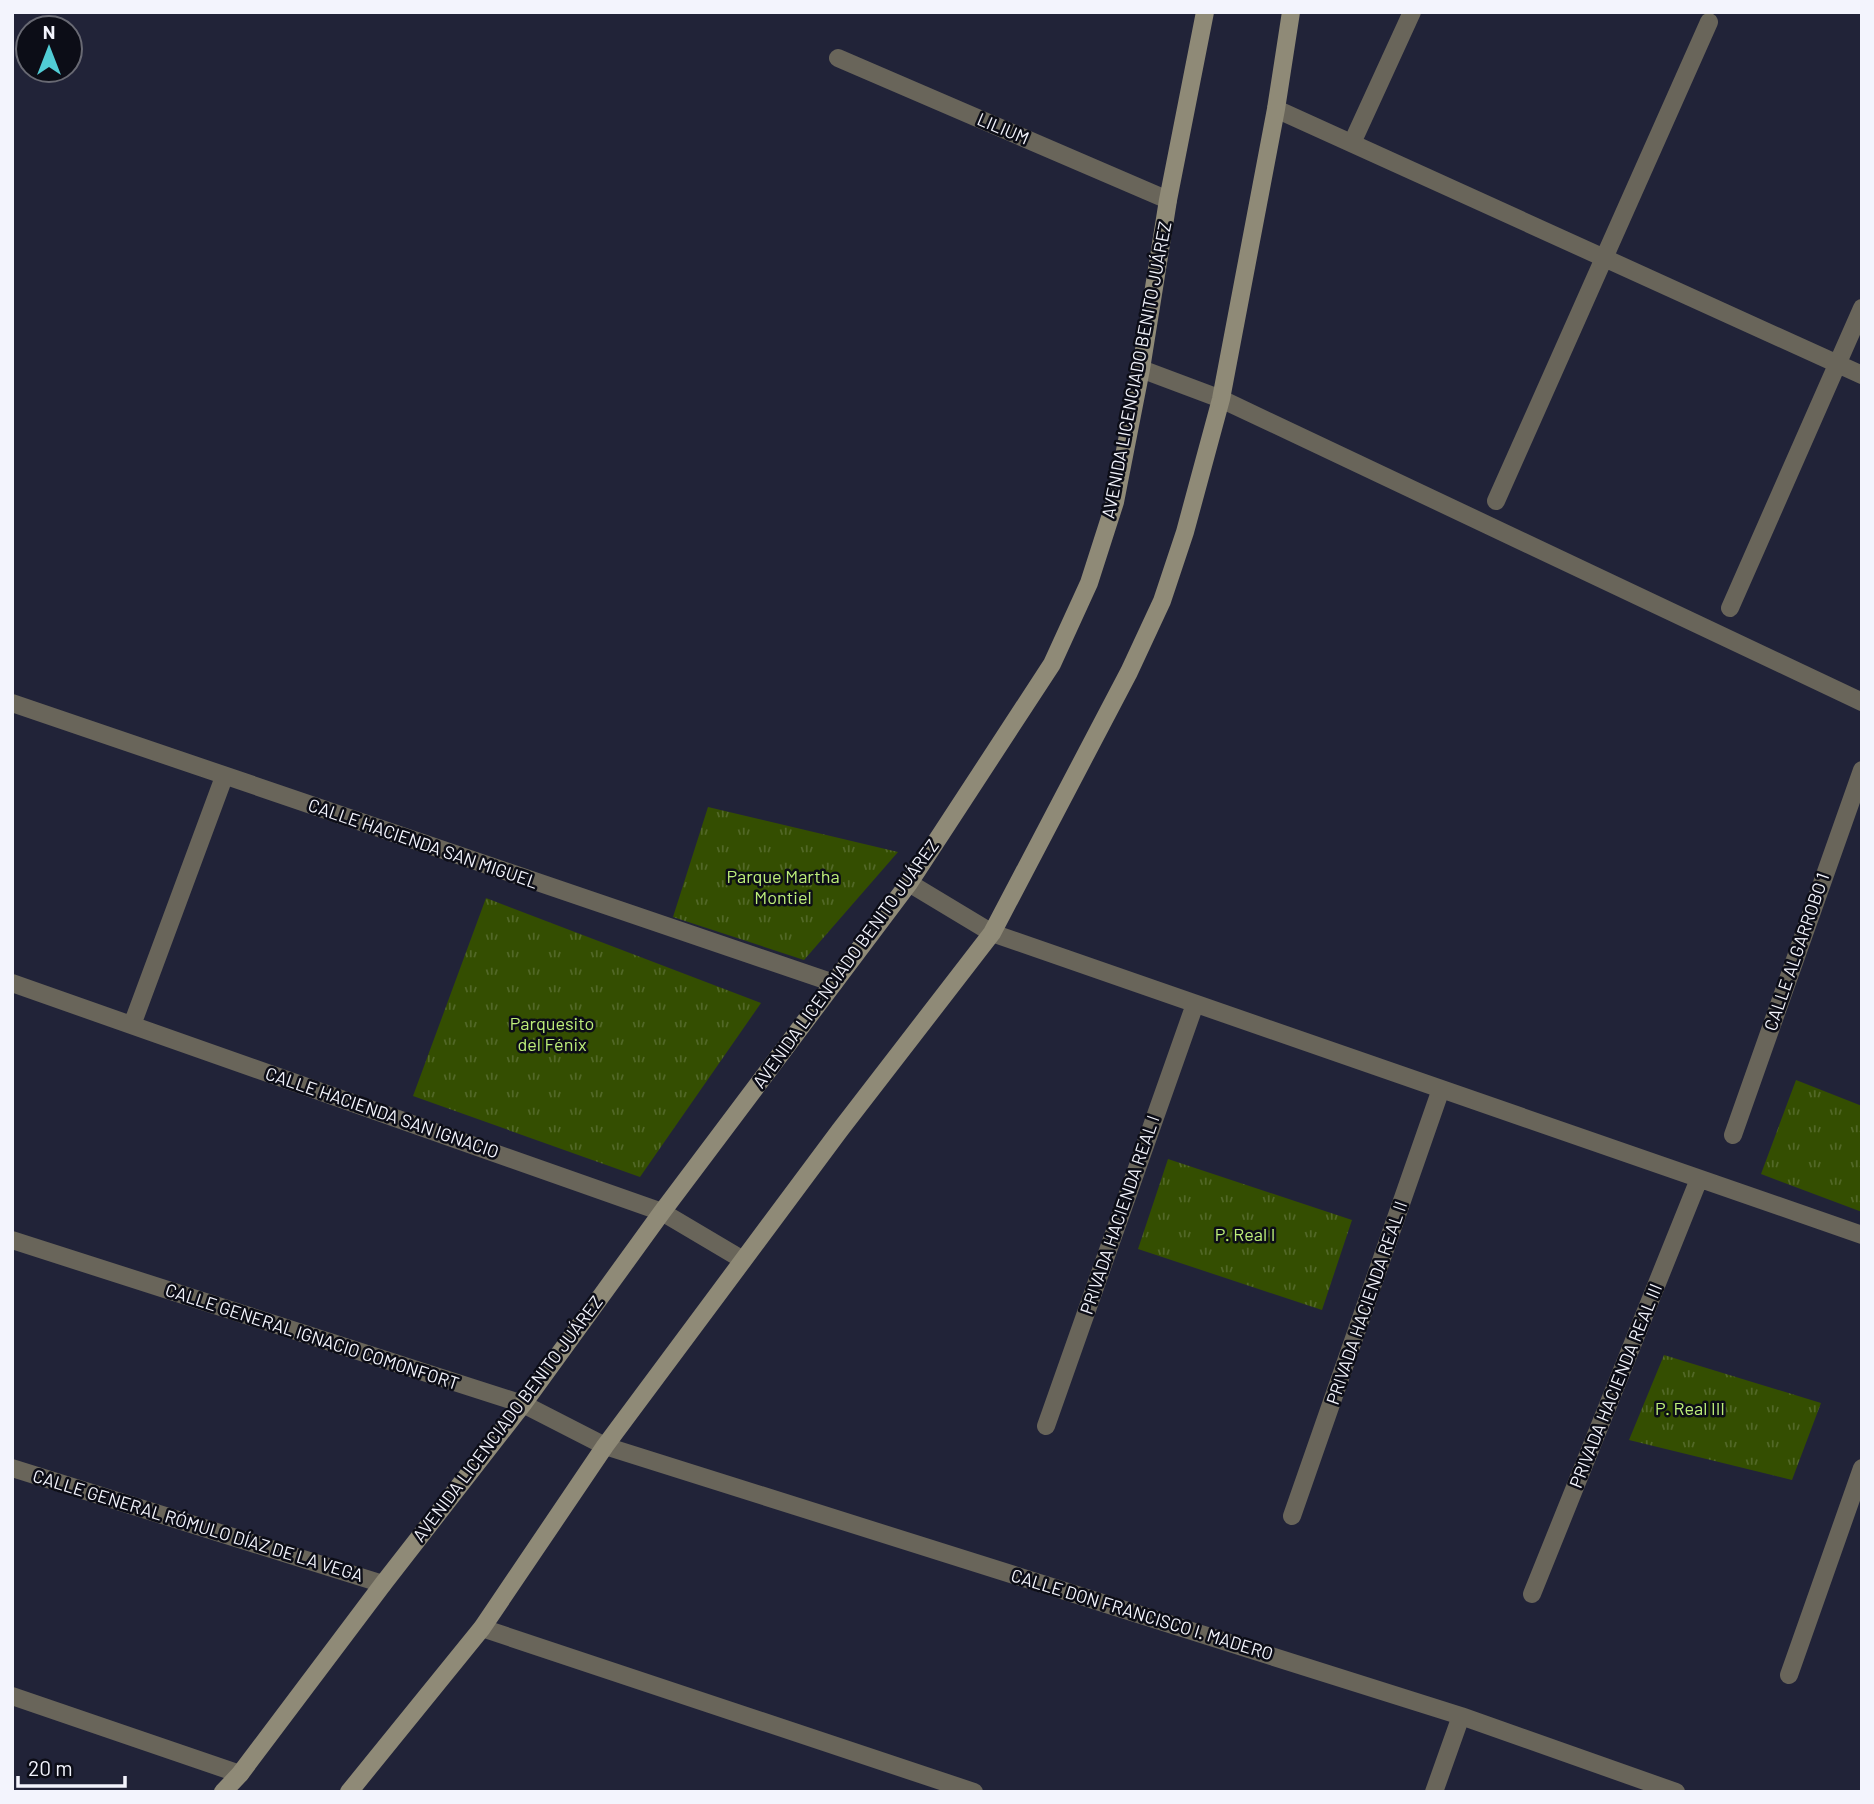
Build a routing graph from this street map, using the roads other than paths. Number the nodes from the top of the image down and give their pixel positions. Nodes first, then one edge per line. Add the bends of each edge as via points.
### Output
1 (1205, 12) edge
2 (1291, 12) edge
3 (1412, 12) edge
4 (1710, 22) dead end
5 (838, 58) dead end
6 (1276, 109) junction
7 (1352, 143) junction
8 (1168, 201) junction
9 (1603, 257) junction
10 (1862, 308) edge
11 (1837, 365) junction
12 (1140, 369) junction
13 (1862, 375) edge
14 (1221, 399) junction
15 (1496, 501) dead end
16 (1730, 608) dead end
17 (1862, 702) edge
18 (12, 703) edge
19 (1862, 769) edge
20 (224, 777) junction
21 (909, 883) junction
22 (992, 933) junction
23 (12, 983) edge
24 (834, 983) junction
25 (1195, 1004) junction
26 (132, 1025) junction
27 (1441, 1089) junction
28 (1733, 1135) dead end
29 (1699, 1178) junction
30 (662, 1212) junction
31 (1862, 1235) edge
32 (12, 1240) edge
33 (743, 1260) junction
34 (523, 1405) junction
35 (1046, 1426) dead end
36 (606, 1446) junction
37 (12, 1468) edge
38 (1862, 1468) edge
39 (1292, 1516) dead end
40 (383, 1584) junction
41 (1532, 1594) dead end
42 (482, 1628) junction
43 (1788, 1675) dead end
44 (12, 1696) edge
45 (1461, 1716) junction
46 (240, 1774) junction
47 (223, 1792) edge
48 (349, 1792) edge
49 (974, 1792) edge
50 (1434, 1792) edge
51 (1676, 1792) edge

1 - 8 main road, AVENIDA LICENCIADO BENITO JUÁREZ
2 - 6 main road
3 - 7 street
4 - 9 street
5 - 8 street, LILIUM
6 - 7 street
6 - 14 main road
7 - 9 street
8 - 12 main road, AVENIDA LICENCIADO BENITO JUÁREZ
9 - 11 street
9 - 15 street
10 - 11 street
11 - 13 street
11 - 16 street
12 - 14 street
12 - 21 main road, AVENIDA LICENCIADO BENITO JUÁREZ via 1115,502 1084,595 1052,664
14 - 17 street
14 - 22 main road via 1162,601
18 - 20 street, CALLE HACIENDA SAN MIGUEL
19 - 28 street, CALLE ALGARROBO 1
20 - 24 street, CALLE HACIENDA SAN MIGUEL
20 - 26 street
21 - 22 street
21 - 24 main road, AVENIDA LICENCIADO BENITO JUÁREZ
22 - 25 street
22 - 33 main road
23 - 26 street, CALLE HACIENDA SAN IGNACIO
24 - 30 main road, AVENIDA LICENCIADO BENITO JUÁREZ
25 - 27 street
25 - 35 street, PRIVADA HACIENDA REAL I
26 - 30 street, CALLE HACIENDA SAN IGNACIO
27 - 29 street
27 - 39 street, PRIVADA HACIENDA REAL II
29 - 31 street
29 - 41 street, PRIVADA HACIENDA REAL III
30 - 33 street, CALLE HACIENDA SAN IGNACIO
30 - 34 main road, AVENIDA LICENCIADO BENITO JUÁREZ
32 - 34 street, CALLE GENERAL IGNACIO COMONFORT
33 - 36 main road
34 - 36 street, CALLE GENERAL IGNACIO COMONFORT
34 - 40 main road, AVENIDA LICENCIADO BENITO JUÁREZ
36 - 42 main road
36 - 45 street, CALLE DON FRANCISCO I. MADERO
37 - 40 street, CALLE GENERAL RÓMULO DÍAZ DE LA VEGA
38 - 43 street
40 - 46 main road, AVENIDA LICENCIADO BENITO JUÁREZ
42 - 48 main road
42 - 49 street
44 - 46 street
45 - 50 street
45 - 51 street, CALLE DON FRANCISCO I. MADERO
46 - 47 main road, AVENIDA LICENCIADO BENITO JUÁREZ

